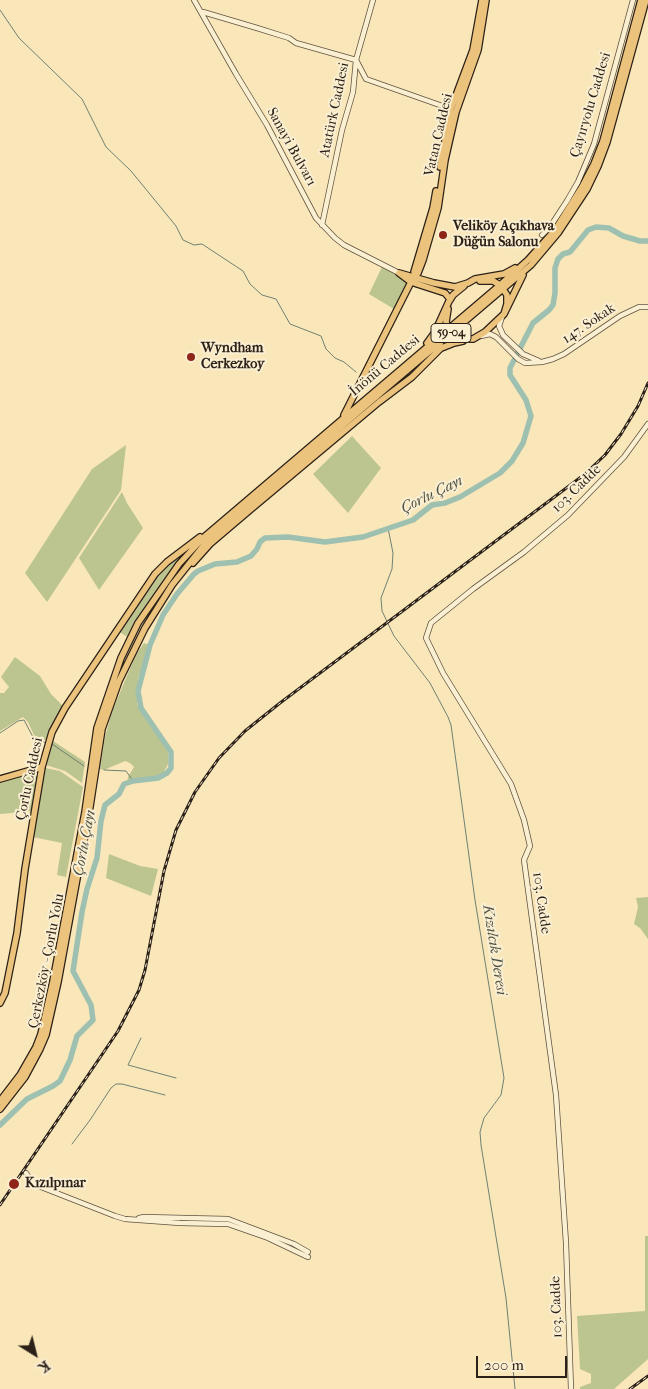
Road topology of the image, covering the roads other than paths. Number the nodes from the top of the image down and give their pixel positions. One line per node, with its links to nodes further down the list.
1 (194, 0): 8 (street, Sanayi Bulvarı)
2 (373, 0): 9 (street, Atatürk Caddesi)
3 (482, 0): 10 (main road, Vatan Caddesi)
4 (486, 0): 10 (main road, Vatan Caddesi)
5 (633, 0): 12 (street, Çayıryolu Caddesi)
6 (641, 0): 13 (main road, İnönü Caddesi / 59-04)
7 (646, 0): 13 (main road, 59-04)
8 (202, 13): 9 (street); 11 (street, Sanayi Bulvarı)
9 (356, 60): 10 (street); 11 (street, Atatürk Caddesi)
10 (454, 107): 15 (main road, Vatan Caddesi)
11 (322, 225): 14 (street, Sanayi Bulvarı)
12 (542, 235)
13 (530, 263): 16 (main road); 17 (main road, İnönü Caddesi / 59-04); 20 (main road)
14 (399, 273): 15 (main road)
15 (413, 278): 16 (main road); 18 (main road); 26 (main road, Vatan Caddesi)
16 (468, 283): 17 (main road); 18 (main road)
17 (502, 287): 20 (main road); 21 (main road, İnönü Caddesi / 59-04)
18 (450, 299): 21 (main road); 25 (main road)
19 (648, 307): 24 (street, 147. Sokak)
20 (504, 314): 22 (main road); 24 (street)
21 (449, 331): 22 (main road); 25 (main road, İnönü Caddesi / 59-04)
22 (473, 339): 23 (main road); 24 (street)
23 (442, 347): 25 (main road); 29 (main road)
24 (542, 362)
25 (404, 369): 26 (main road, İnönü Caddesi / 59-04); 29 (main road, 59-04)
26 (339, 422): 28 (main road, İnönü Caddesi / 59-04)
27 (648, 424): 39 (street, 103. Cadde)
28 (222, 521): 30 (main road, Çorlu Caddesi); 33 (main road, 59-04)
29 (160, 603): 33 (main road, Çerkezköy - Çorlu Yolu / 59-04)
30 (42, 767): 31 (main road); 32 (main road, Çorlu Caddesi)
31 (0, 779)
32 (0, 1003)
33 (12, 1090): 34 (main road); 35 (main road, 59-04); 36 (main road, 59-04)
34 (0, 1097)
35 (0, 1101)
36 (0, 1109)
37 (26, 1173): 38 (street)
38 (308, 1255)
39 (571, 1389)

